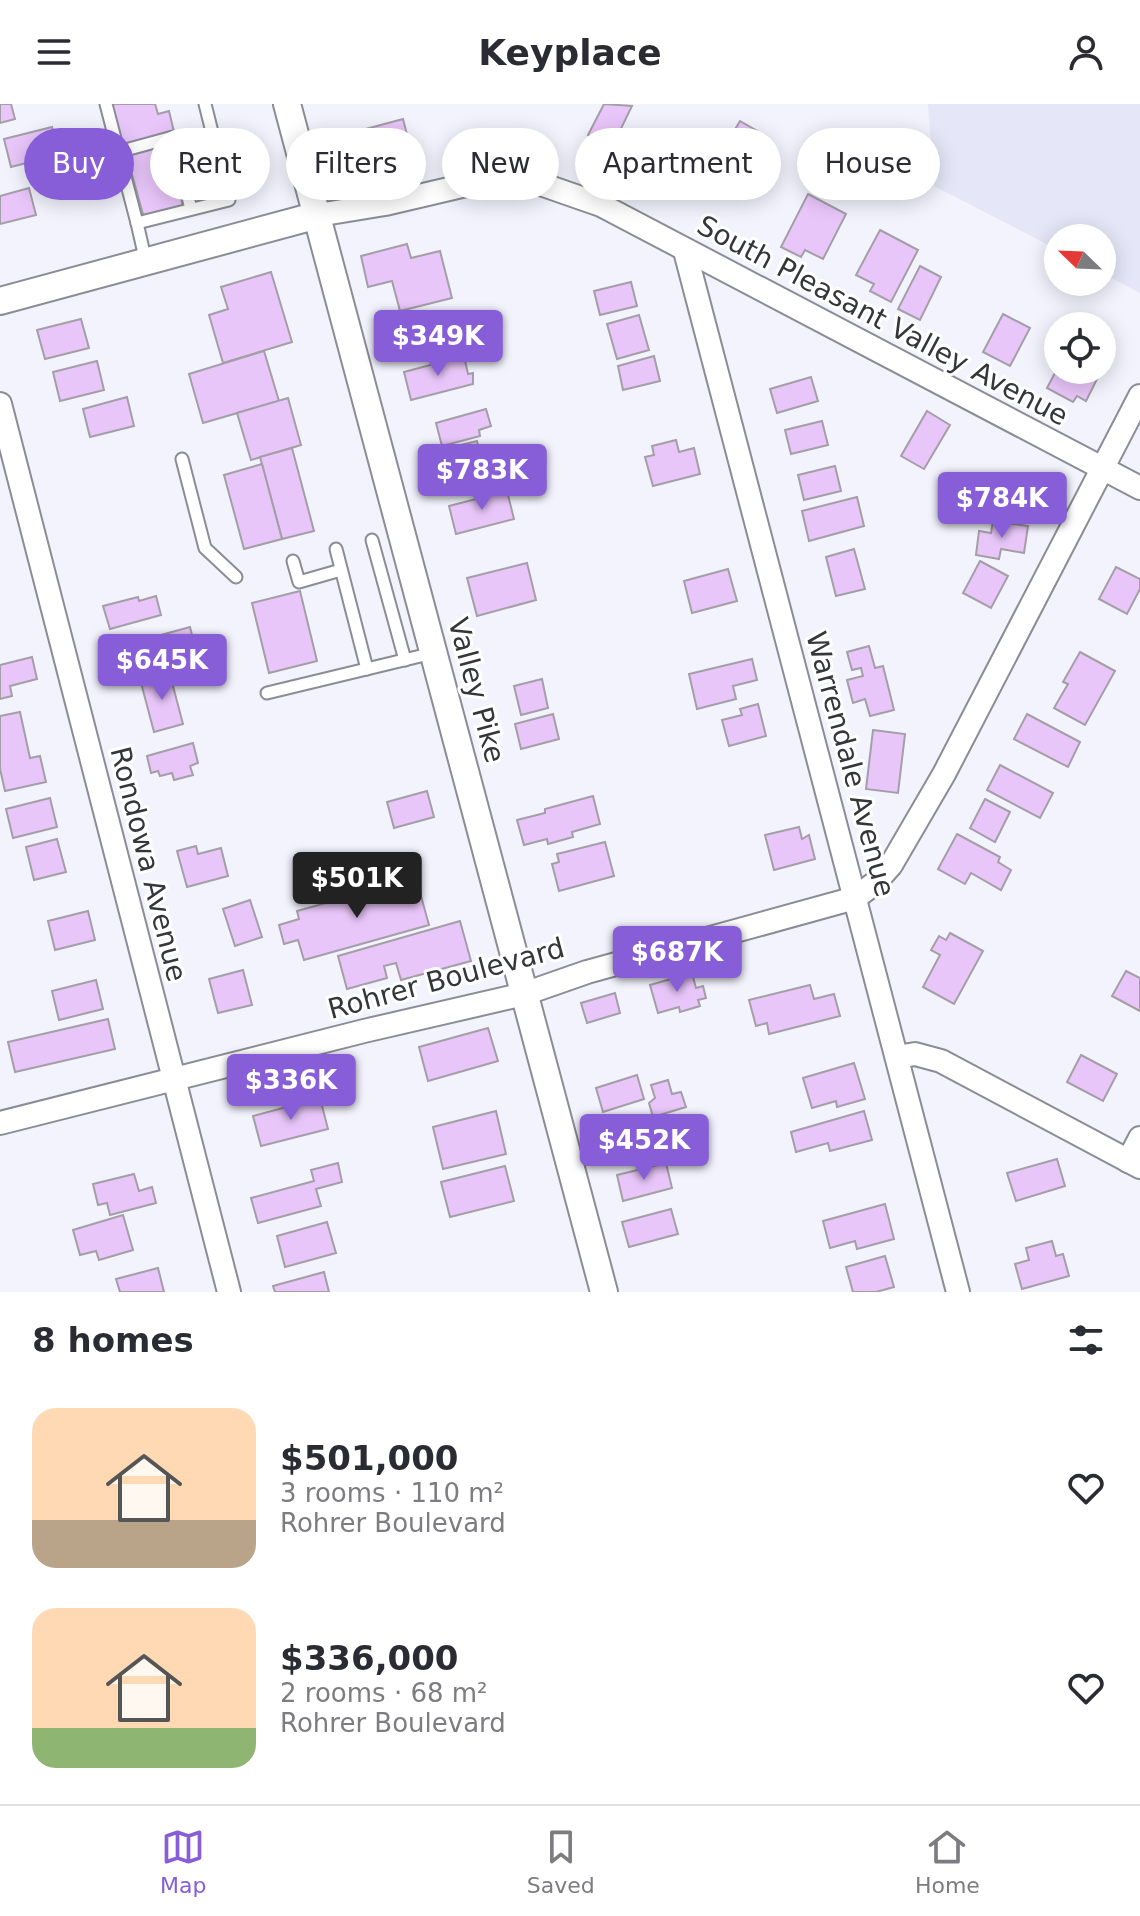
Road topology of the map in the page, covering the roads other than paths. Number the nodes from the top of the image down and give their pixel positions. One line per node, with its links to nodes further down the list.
1 (106, 104): 4 (lane)
2 (205, 104): 7 (lane)
3 (287, 104): 8 (street, Valley Pike)
4 (112, 128)
5 (134, 148): 7 (lane)
6 (131, 200): 9 (lane)
7 (191, 209): 9 (lane)
8 (318, 215): 10 (street, South Pleasant Valley Avenue); 11 (street); 23 (street, Valley Pike)
9 (137, 223): 11 (lane)
10 (685, 251): 16 (street, South Pleasant Valley Avenue); 27 (street, Warrendale Avenue)
11 (146, 262): 12 (street)
12 (0, 301)
13 (1140, 396): 16 (street, Rohrer Boulevard)
14 (0, 404): 30 (street, Rondowa Avenue)
15 (182, 459): 22 (lane)
16 (1102, 469): 17 (street, South Pleasant Valley Avenue); 27 (street, Rohrer Boulevard)
17 (1140, 488)
18 (372, 540): 24 (lane)
19 (336, 549): 21 (lane)
20 (293, 561): 21 (lane)
21 (341, 570): 25 (lane)
22 (236, 577)
23 (435, 653): 24 (lane); 28 (street, Valley Pike)
24 (405, 660): 25 (lane)
25 (367, 669): 26 (lane)
26 (267, 693)
27 (855, 898): 28 (street, Rohrer Boulevard); 29 (street, Warrendale Avenue)
28 (524, 994): 30 (street, Rohrer Boulevard); 35 (street, Valley Pike)
29 (897, 1057): 33 (street); 36 (street, Warrendale Avenue)
30 (174, 1079): 31 (street, Rohrer Boulevard); 34 (street, Rondowa Avenue)
31 (0, 1123)
32 (1140, 1138): 33 (street)
33 (1134, 1164)
34 (229, 1292)
35 (604, 1292)
36 (958, 1292)

